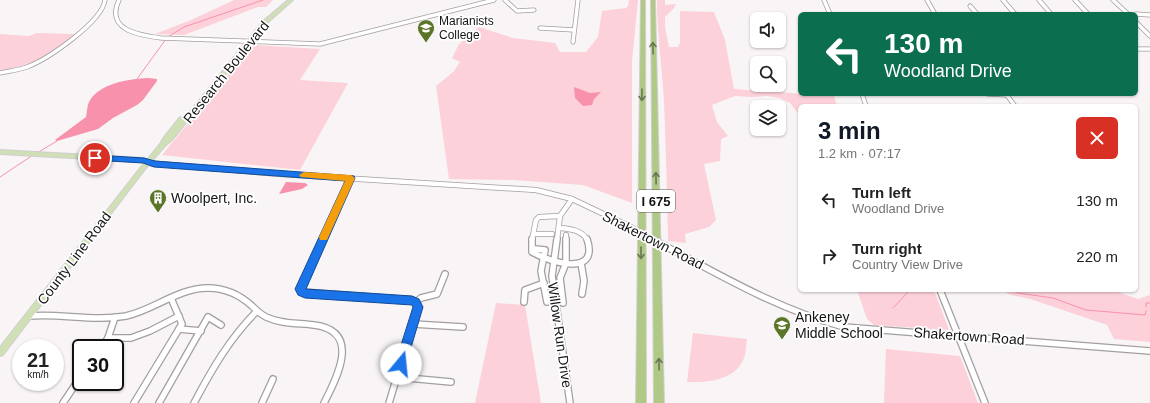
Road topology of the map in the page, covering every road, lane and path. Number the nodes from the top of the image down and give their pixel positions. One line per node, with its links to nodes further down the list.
1 (105, 0): 35 (street)
2 (119, 0): 31 (street)
3 (286, 0): 31 (main road, Research Boulevard)
4 (291, 0): 31 (main road, Research Boulevard)
5 (494, 0): 31 (street)
6 (505, 0): 17 (street)
7 (578, 0): 29 (street)
8 (643, 0): 85 (highway, I 675, one-way to 85)
9 (652, 0): 86 (highway, I 675, one-way to 9)
10 (824, 0): 18 (street)
11 (926, 0): 19 (street)
12 (1004, 0): 21 (street)
13 (1039, 0): 22 (street)
14 (1075, 0): 23 (street)
15 (1113, 0): 24 (street)
16 (970, 6): 20 (street)
17 (534, 10)
18 (829, 12)
19 (934, 12)
20 (975, 12)
21 (1013, 12)
22 (1049, 12)
23 (1086, 12)
24 (1126, 12)
25 (1138, 14): 26 (street)
26 (1150, 15)
27 (1138, 24): 30 (street)
28 (540, 28): 29 (street)
29 (574, 30): 32 (street)
30 (1150, 36)
31 (246, 42): 38 (main road, Research Boulevard)
32 (573, 42)
33 (1138, 49): 34 (street)
34 (1150, 49)
35 (0, 73)
36 (0, 152): 38 (main road)
37 (0, 156): 38 (main road)
38 (148, 163): 39 (street, Shakertown Road); 61 (main road, County Line Road)
39 (351, 178): 40 (street, Shakertown Road); 56 (street)
40 (572, 199): 41 (street); 69 (street, Shakertown Road, bridge)
41 (560, 216): 42 (street, Willow Run Drive); 43 (street)
42 (560, 228): 48 (street, Willow Run Drive); 50 (street)
43 (534, 234): 44 (street); 47 (street)
44 (552, 234)
45 (566, 235): 49 (street)
46 (535, 249): 47 (street)
47 (543, 260): 48 (street); 52 (street)
48 (553, 262): 49 (street); 84 (street, Willow Run Drive)
49 (566, 263): 50 (street); 59 (street)
50 (581, 263): 54 (street)
51 (445, 274): 56 (street)
52 (544, 283): 57 (street); 58 (street)
53 (941, 292): 69 (street)
54 (582, 294)
55 (171, 298): 60 (street); 62 (street); 63 (street)
56 (416, 302): 65 (street)
57 (524, 302)
58 (547, 302)
59 (564, 303)
60 (257, 311): 80 (street); 82 (street)
61 (29, 316): 63 (street); 72 (main road, County Line Road)
62 (179, 316): 67 (street); 70 (street)
63 (115, 317): 70 (street)
64 (221, 324): 68 (street)
65 (413, 324): 66 (street); 73 (street)
66 (463, 327)
67 (179, 329): 68 (street); 78 (street)
68 (201, 331): 79 (street)
69 (958, 336): 71 (street, Shakertown Road); 87 (street)
70 (108, 338)
71 (1150, 350)
72 (0, 353)
73 (397, 377): 75 (street); 83 (street)
74 (273, 379): 81 (street)
75 (451, 382)
76 (72, 389): 77 (street)
77 (62, 403)
78 (134, 403)
79 (159, 403)
80 (194, 403)
81 (262, 403)
82 (324, 403)
83 (389, 403)
84 (570, 403)
85 (640, 403)
86 (659, 403)
87 (984, 403)

